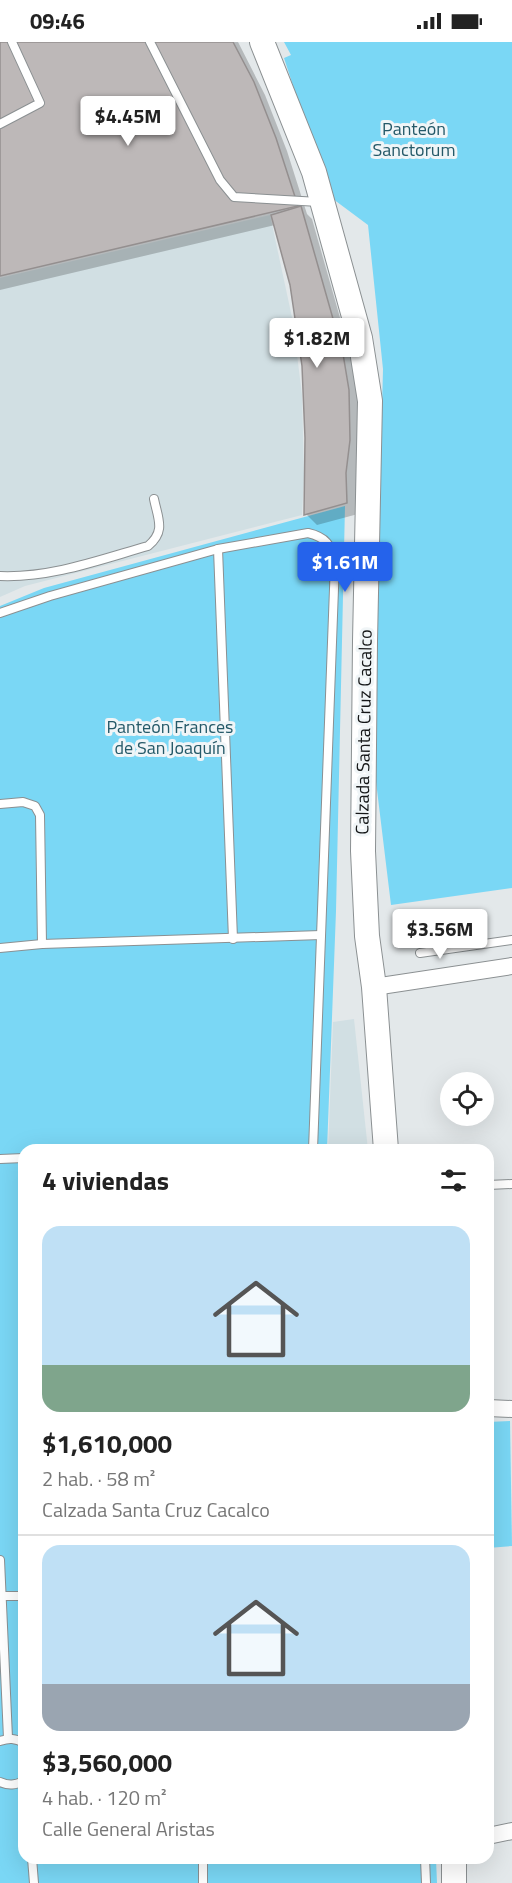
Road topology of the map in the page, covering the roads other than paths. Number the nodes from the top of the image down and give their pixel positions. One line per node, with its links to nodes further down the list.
1 (12, 42): 4 (lane)
2 (150, 42): 5 (lane)
3 (262, 42): 5 (street, Calzada Santa Cruz Cacalco)
4 (0, 124)
5 (322, 202): 18 (street, Calzada Santa Cruz Cacalco)
6 (154, 499): 8 (lane)
7 (218, 549): 9 (lane); 11 (lane); 12 (lane)
8 (0, 576)
9 (0, 613)
10 (0, 804): 14 (lane)
11 (321, 935): 12 (lane); 19 (lane)
12 (233, 939): 14 (lane)
13 (512, 940): 16 (lane)
14 (42, 944): 15 (lane)
15 (0, 948)
16 (420, 953)
17 (512, 966): 18 (street)
18 (374, 987): 20 (street, Calzada Santa Cruz Cacalco)
19 (313, 1144)
20 (386, 1144)
21 (18, 1158): 22 (lane)
22 (0, 1159)
23 (512, 1184): 24 (lane)
24 (494, 1185)
25 (494, 1408): 26 (street)
26 (512, 1409)
27 (0, 1560): 28 (lane)
28 (1, 1596): 29 (lane); 30 (lane)
29 (18, 1596)
30 (4, 1739)
31 (0, 1782): 32 (lane)
32 (18, 1784)
33 (512, 1831): 34 (street)
34 (494, 1835)
35 (32, 1864): 39 (lane)
36 (203, 1864): 40 (lane)
37 (425, 1864): 41 (lane)
38 (454, 1864): 42 (street)
39 (34, 1883)
40 (203, 1883)
41 (426, 1883)
42 (454, 1883)

